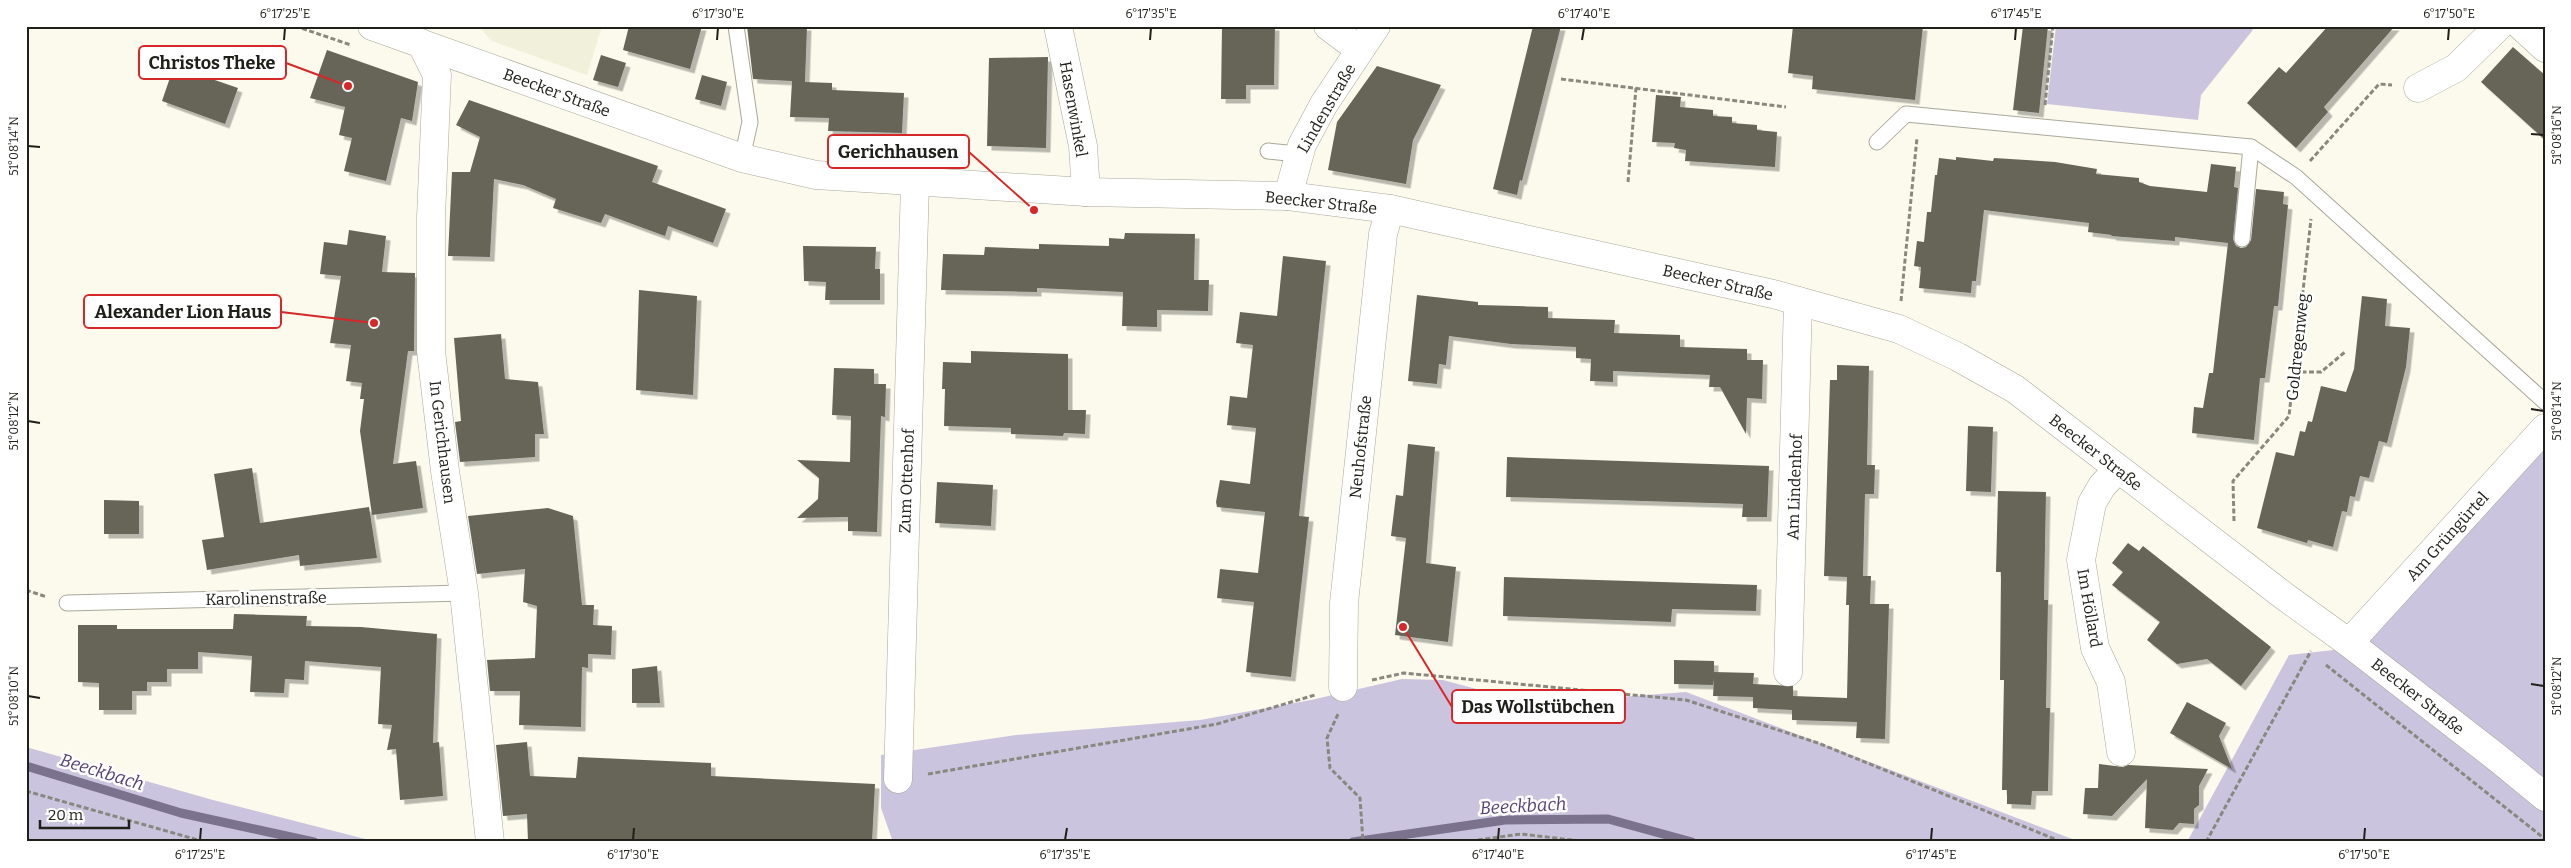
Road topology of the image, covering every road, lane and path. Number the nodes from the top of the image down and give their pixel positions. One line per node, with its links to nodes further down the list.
1 (295, 26): 10 (path)
2 (736, 26): 23 (lane)
3 (1058, 26): 27 (street, Hasenwinkel)
4 (1328, 26): 12 (street, Lindenstraße)
5 (1376, 26): 12 (street, Lindenstraße)
6 (2053, 26): 18 (path)
7 (2499, 26): 15 (street)
8 (2521, 26): 11 (street)
9 (418, 35): 10 (street, Beecker Straße); 23 (street, Beecker Straße); 40 (street, In Gerichhausen)
10 (365, 37)
11 (2545, 48)
12 (1359, 50): 22 (street, Lindenstraße)
13 (1561, 78): 14 (path)
14 (1636, 88): 16 (path); 26 (path)
15 (2418, 88): 24 (path)
16 (1786, 107)
17 (1919, 115): 18 (lane); 19 (lane); 33 (path)
18 (2042, 127): 20 (lane)
19 (1877, 142)
20 (2251, 147): 24 (lane); 31 (lane)
21 (1268, 151): 22 (lane)
22 (1298, 154): 28 (street, Lindenstraße)
23 (742, 158): 25 (street, Beecker Straße)
24 (2296, 177): 29 (lane)
25 (915, 182): 27 (street, Beecker Straße); 48 (street, Zum Ottenhof)
26 (1628, 182)
27 (1086, 192): 28 (street, Beecker Straße)
28 (1288, 196): 30 (street, Beecker Straße)
29 (2322, 200): 35 (path, Goldregenweg); 36 (lane)
30 (1390, 209): 32 (street, Beecker Straße); 46 (street, Neuhofstraße)
31 (2242, 239)
32 (1798, 301): 33 (street, Beecker Straße); 45 (street, Am Lindenhof)
33 (1898, 328): 38 (street, Beecker Straße)
34 (2345, 352): 35 (path)
35 (2294, 372): 39 (path, Goldregenweg)
36 (2545, 402)
37 (2545, 428): 42 (street, Am Grüngürtel)
38 (2118, 469): 42 (street, Beecker Straße); 47 (street, Im Höllard)
39 (2234, 526)
40 (464, 593): 41 (lane, Karolinenstraße); 53 (street, In Gerichhausen)
41 (67, 603)
42 (2339, 636): 44 (path); 50 (street, Beecker Straße)
43 (2303, 647): 44 (path)
44 (2310, 653): 51 (path); 58 (path)
45 (1788, 672)
46 (1343, 687): 48 (path); 54 (path); 57 (path)
47 (2121, 752)
48 (898, 779)
49 (26, 791): 52 (path)
50 (2545, 797)
51 (2545, 839)
52 (205, 842)
53 (490, 842)
54 (1363, 842)
55 (1463, 842): 56 (path)
56 (1589, 842)
57 (2062, 842)
58 (2206, 842)

